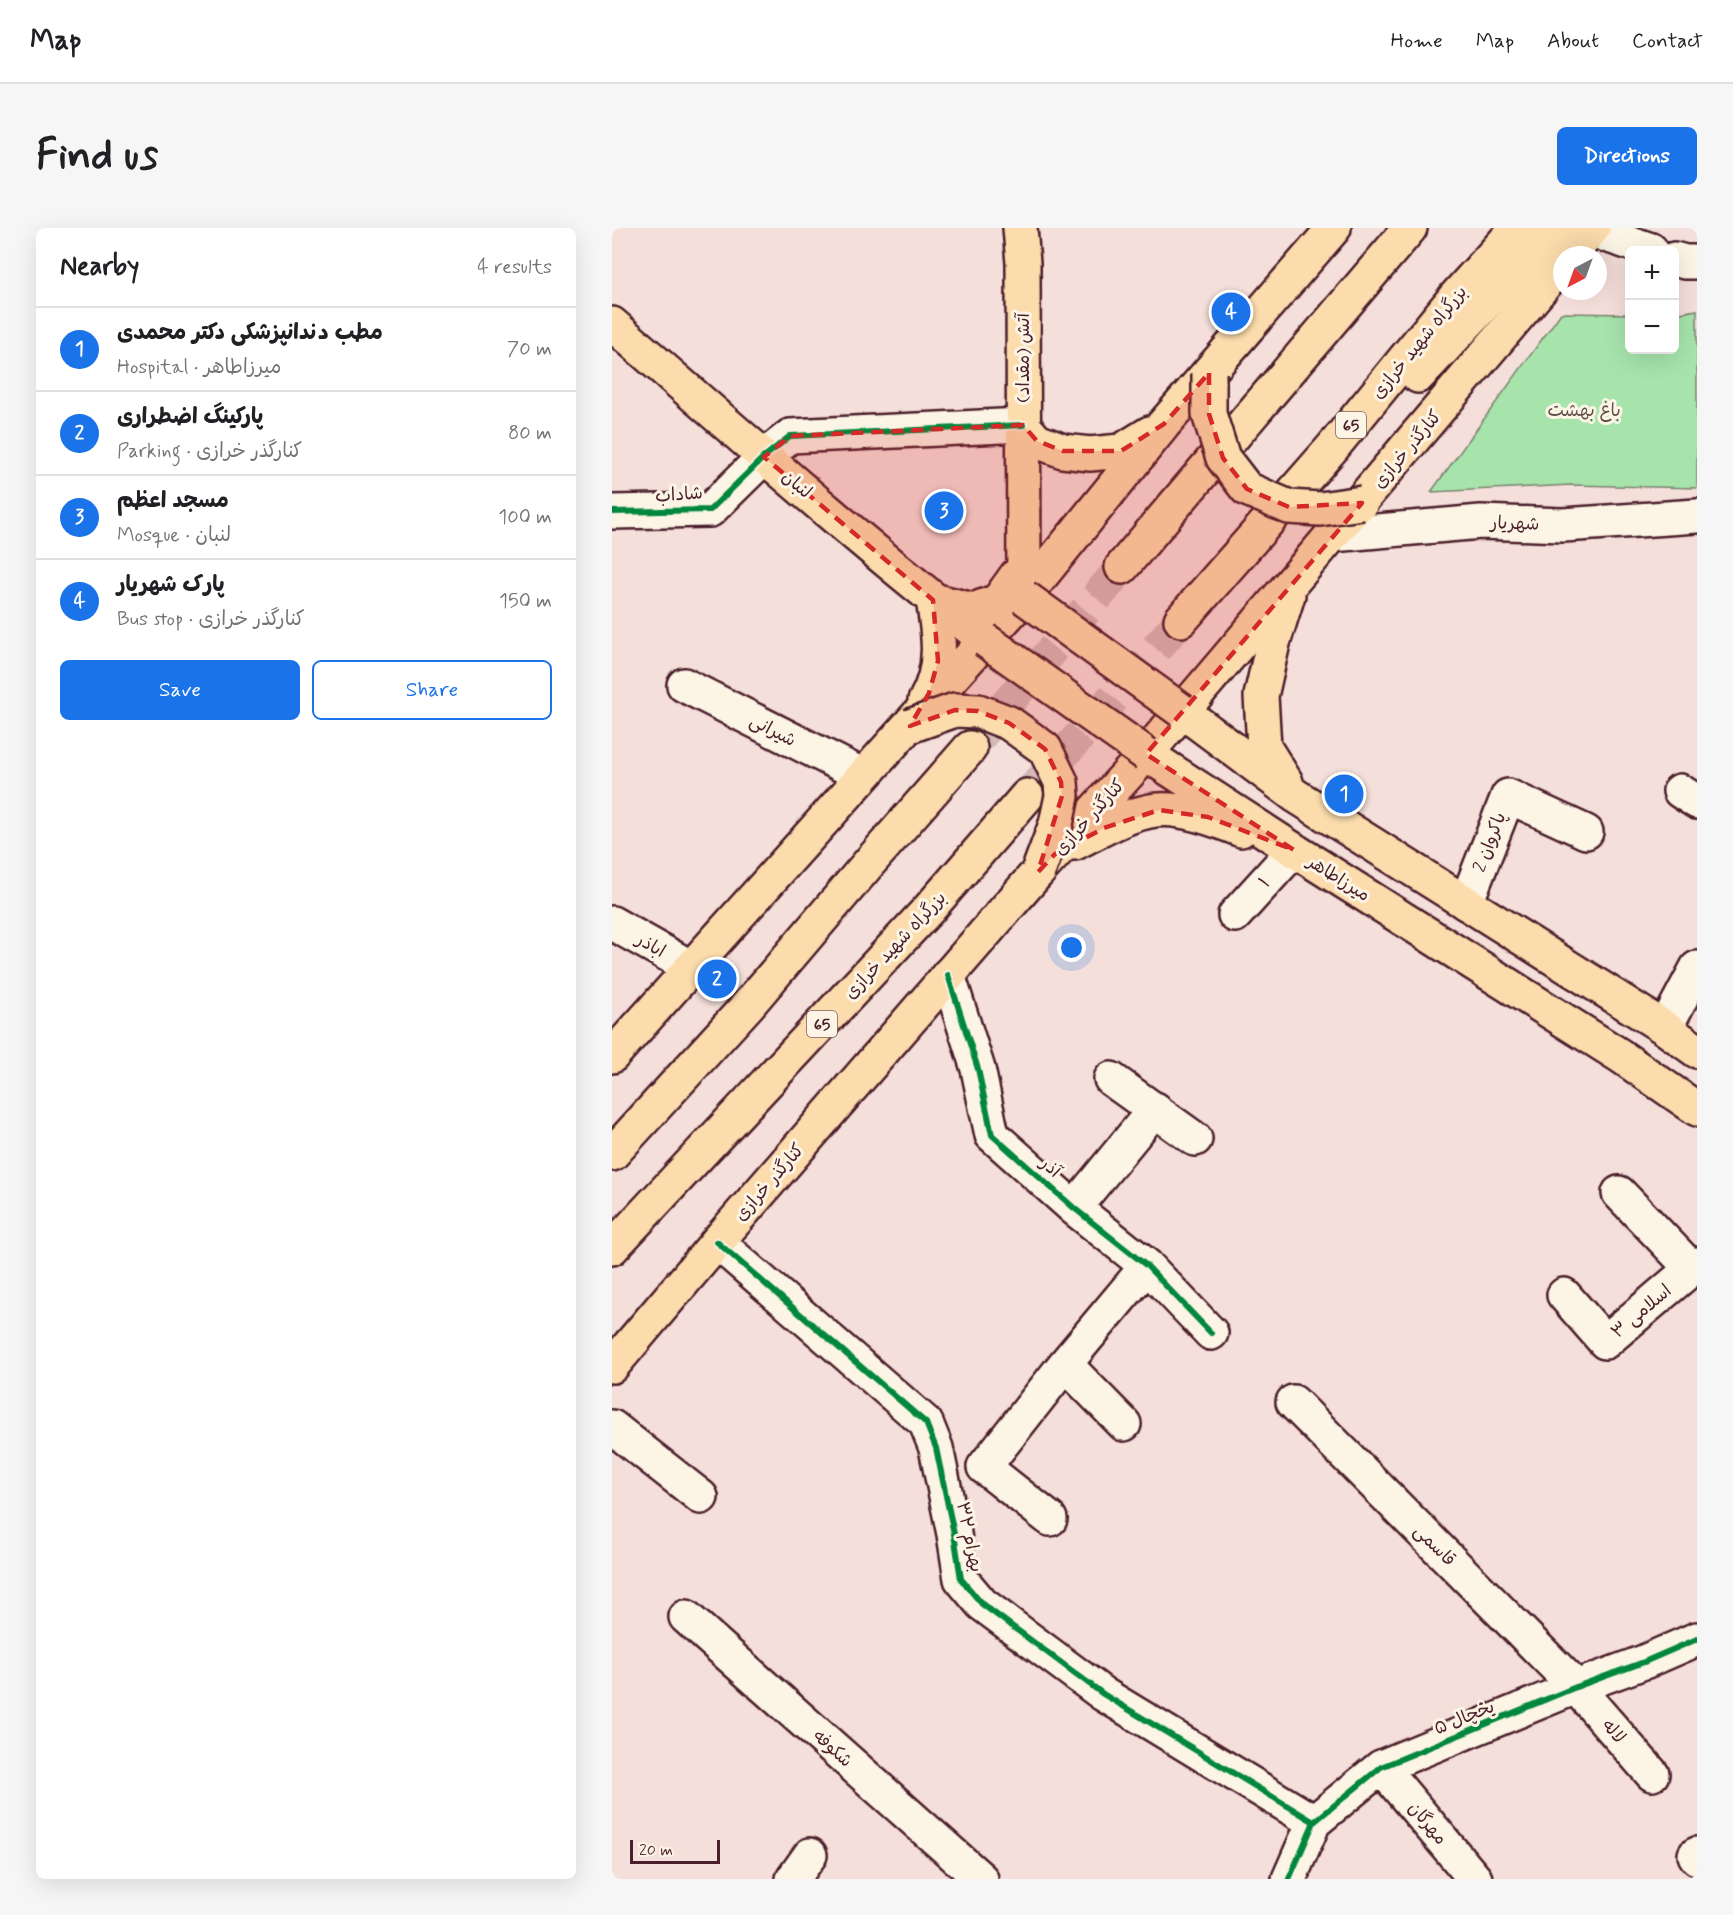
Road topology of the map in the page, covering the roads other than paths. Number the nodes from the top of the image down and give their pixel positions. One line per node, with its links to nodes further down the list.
1 (1020, 228): 15 (main road, آتش (مقداد))
2 (1334, 228): 13 (main road)
3 (1410, 228): 22 (main road)
4 (1516, 228): 17 (main road, بزرگراه شهید خرازی / 65)
5 (1556, 228): 17 (main road)
6 (1592, 229): 7 (main road); 8 (street)
7 (1578, 246)
8 (1640, 246)
9 (1679, 260): 10 (street)
10 (1697, 262)
11 (1553, 275): 18 (main road, کنارگذر خرازی)
12 (612, 324): 16 (main road, لنبان)
13 (1209, 374): 14 (main road); 18 (main road, bridge)
14 (1164, 424): 15 (main road); 23 (main road)
15 (1023, 425): 16 (street, شاداب); 23 (main road, آتش (مقداد))
16 (764, 457): 19 (street, شاداب); 25 (main road, لنبان)
17 (1308, 475): 26 (main road, بزرگراه شهید خرازی / 65)
18 (1362, 502): 21 (main road, کنارگذر خرازی)
19 (612, 512)
20 (1697, 516): 21 (street, شهریار)
21 (1332, 535): 24 (main road, کنارگذر خرازی)
22 (1122, 567)
23 (1024, 581): 25 (main road); 27 (main road); 29 (main road, bridge)
24 (1293, 582): 29 (main road, کنارگذر خرازی); 35 (main road)
25 (933, 600): 27 (main road, لنبان); 30 (main road)
26 (1181, 620)
27 (986, 640): 30 (main road); 32 (main road, میرزاطاهر, bridge)
28 (684, 685): 33 (street, شیرانی)
29 (1182, 711): 32 (main road, کنارگذر خرازی); 35 (main road)
30 (910, 726): 33 (main road); 38 (main road, bridge)
31 (970, 748): 52 (main road)
32 (1146, 754): 37 (main road, میرزاطاهر); 38 (main road, کنارگذر خرازی)
33 (862, 775): 42 (main road)
34 (1027, 796): 56 (main road, بزرگراه شهید خرازی / 65)
35 (1296, 796): 39 (main road)
36 (1586, 832): 39 (street, پاکروان 2)
37 (1294, 850): 38 (main road); 40 (street, ۱); 50 (main road, میرزاطاهر)
38 (1046, 863): 44 (main road, کنارگذر خرازی)
39 (1466, 903): 45 (main road)
40 (1235, 915)
41 (612, 923): 42 (street, اباذر)
42 (690, 967): 47 (main road)
43 (1697, 968): 45 (street)
44 (948, 975): 54 (street, آذر); 55 (main road, کنارگذر خرازی)
45 (1665, 1028): 46 (main road)
46 (1697, 1051)
47 (612, 1056)
48 (1111, 1079): 49 (street)
49 (1155, 1109): 51 (street); 54 (street)
50 (1697, 1109)
51 (1195, 1139)
52 (612, 1154)
53 (1619, 1193): 58 (street)
54 (1074, 1208): 57 (street, آذر)
55 (717, 1242): 62 (main road, کنارگذر خرازی); 73 (street, بهرام ۳۲)
56 (612, 1248)
57 (1147, 1266): 60 (street, آذر); 61 (street)
58 (1694, 1267): 59 (street, اسلامی ۳)
59 (1564, 1294)
60 (1211, 1333)
61 (1065, 1364): 64 (street); 67 (street)
62 (612, 1366)
63 (1293, 1402): 70 (street, قاسمی)
64 (1124, 1424)
65 (612, 1427): 66 (street)
66 (701, 1497)
67 (1050, 1519)
68 (686, 1617): 74 (street, شکوفه)
69 (1697, 1639): 70 (street, یخچال ۵)
70 (1576, 1687): 71 (street, یخچال ۵); 72 (street, لاله)
71 (1381, 1767): 73 (street, یخچال ۵); 76 (street, مهرگان)
72 (1652, 1774)
73 (1314, 1822): 75 (street, یخچال ۵)
74 (981, 1879)
75 (1289, 1879)
76 (1475, 1879)

